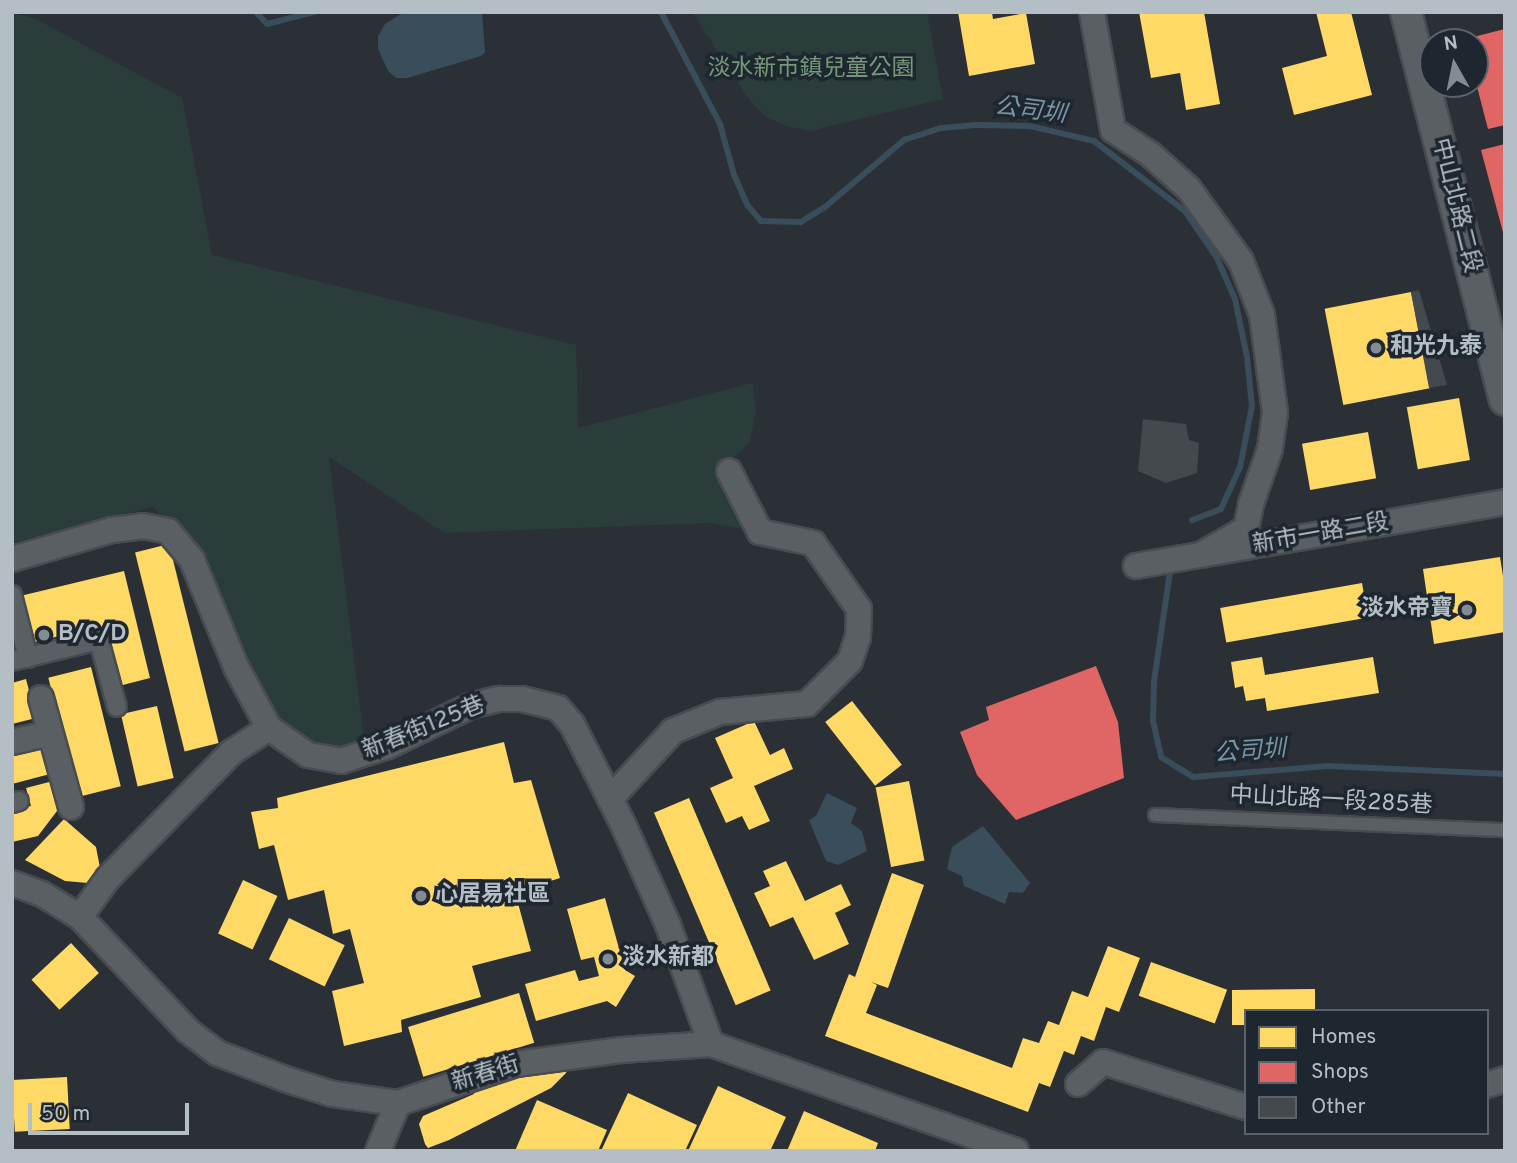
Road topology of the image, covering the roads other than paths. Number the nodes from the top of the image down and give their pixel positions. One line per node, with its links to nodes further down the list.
1 (1092, 12): 6 (street)
2 (1406, 12): 3 (street, 中山北路二段)
3 (1505, 400)
4 (729, 471): 16 (street)
5 (1505, 502): 6 (street, 新市一路二段)
6 (1201, 555): 8 (street, 新市一路二段)
7 (12, 559): 13 (street, 新春街125巷)
8 (1136, 566)
9 (12, 595): 10 (street)
10 (20, 660): 12 (street)
11 (41, 698): 14 (street)
12 (117, 707)
13 (268, 728): 16 (street, 新春街125巷); 21 (street)
14 (50, 733): 15 (street); 17 (street)
15 (12, 742)
16 (610, 799): 22 (street, 新春街125巷)
17 (71, 807)
18 (1155, 815): 19 (lane, 中山北路一段285巷)
19 (1505, 830)
20 (12, 883): 21 (street, 新春街)
21 (80, 917): 24 (street, 新春街)
22 (711, 1044): 24 (street, 新春街); 27 (street, 新春街)
23 (1078, 1084): 25 (street)
24 (398, 1103): 26 (street)
25 (1244, 1106)
26 (378, 1151)
27 (1016, 1151)

